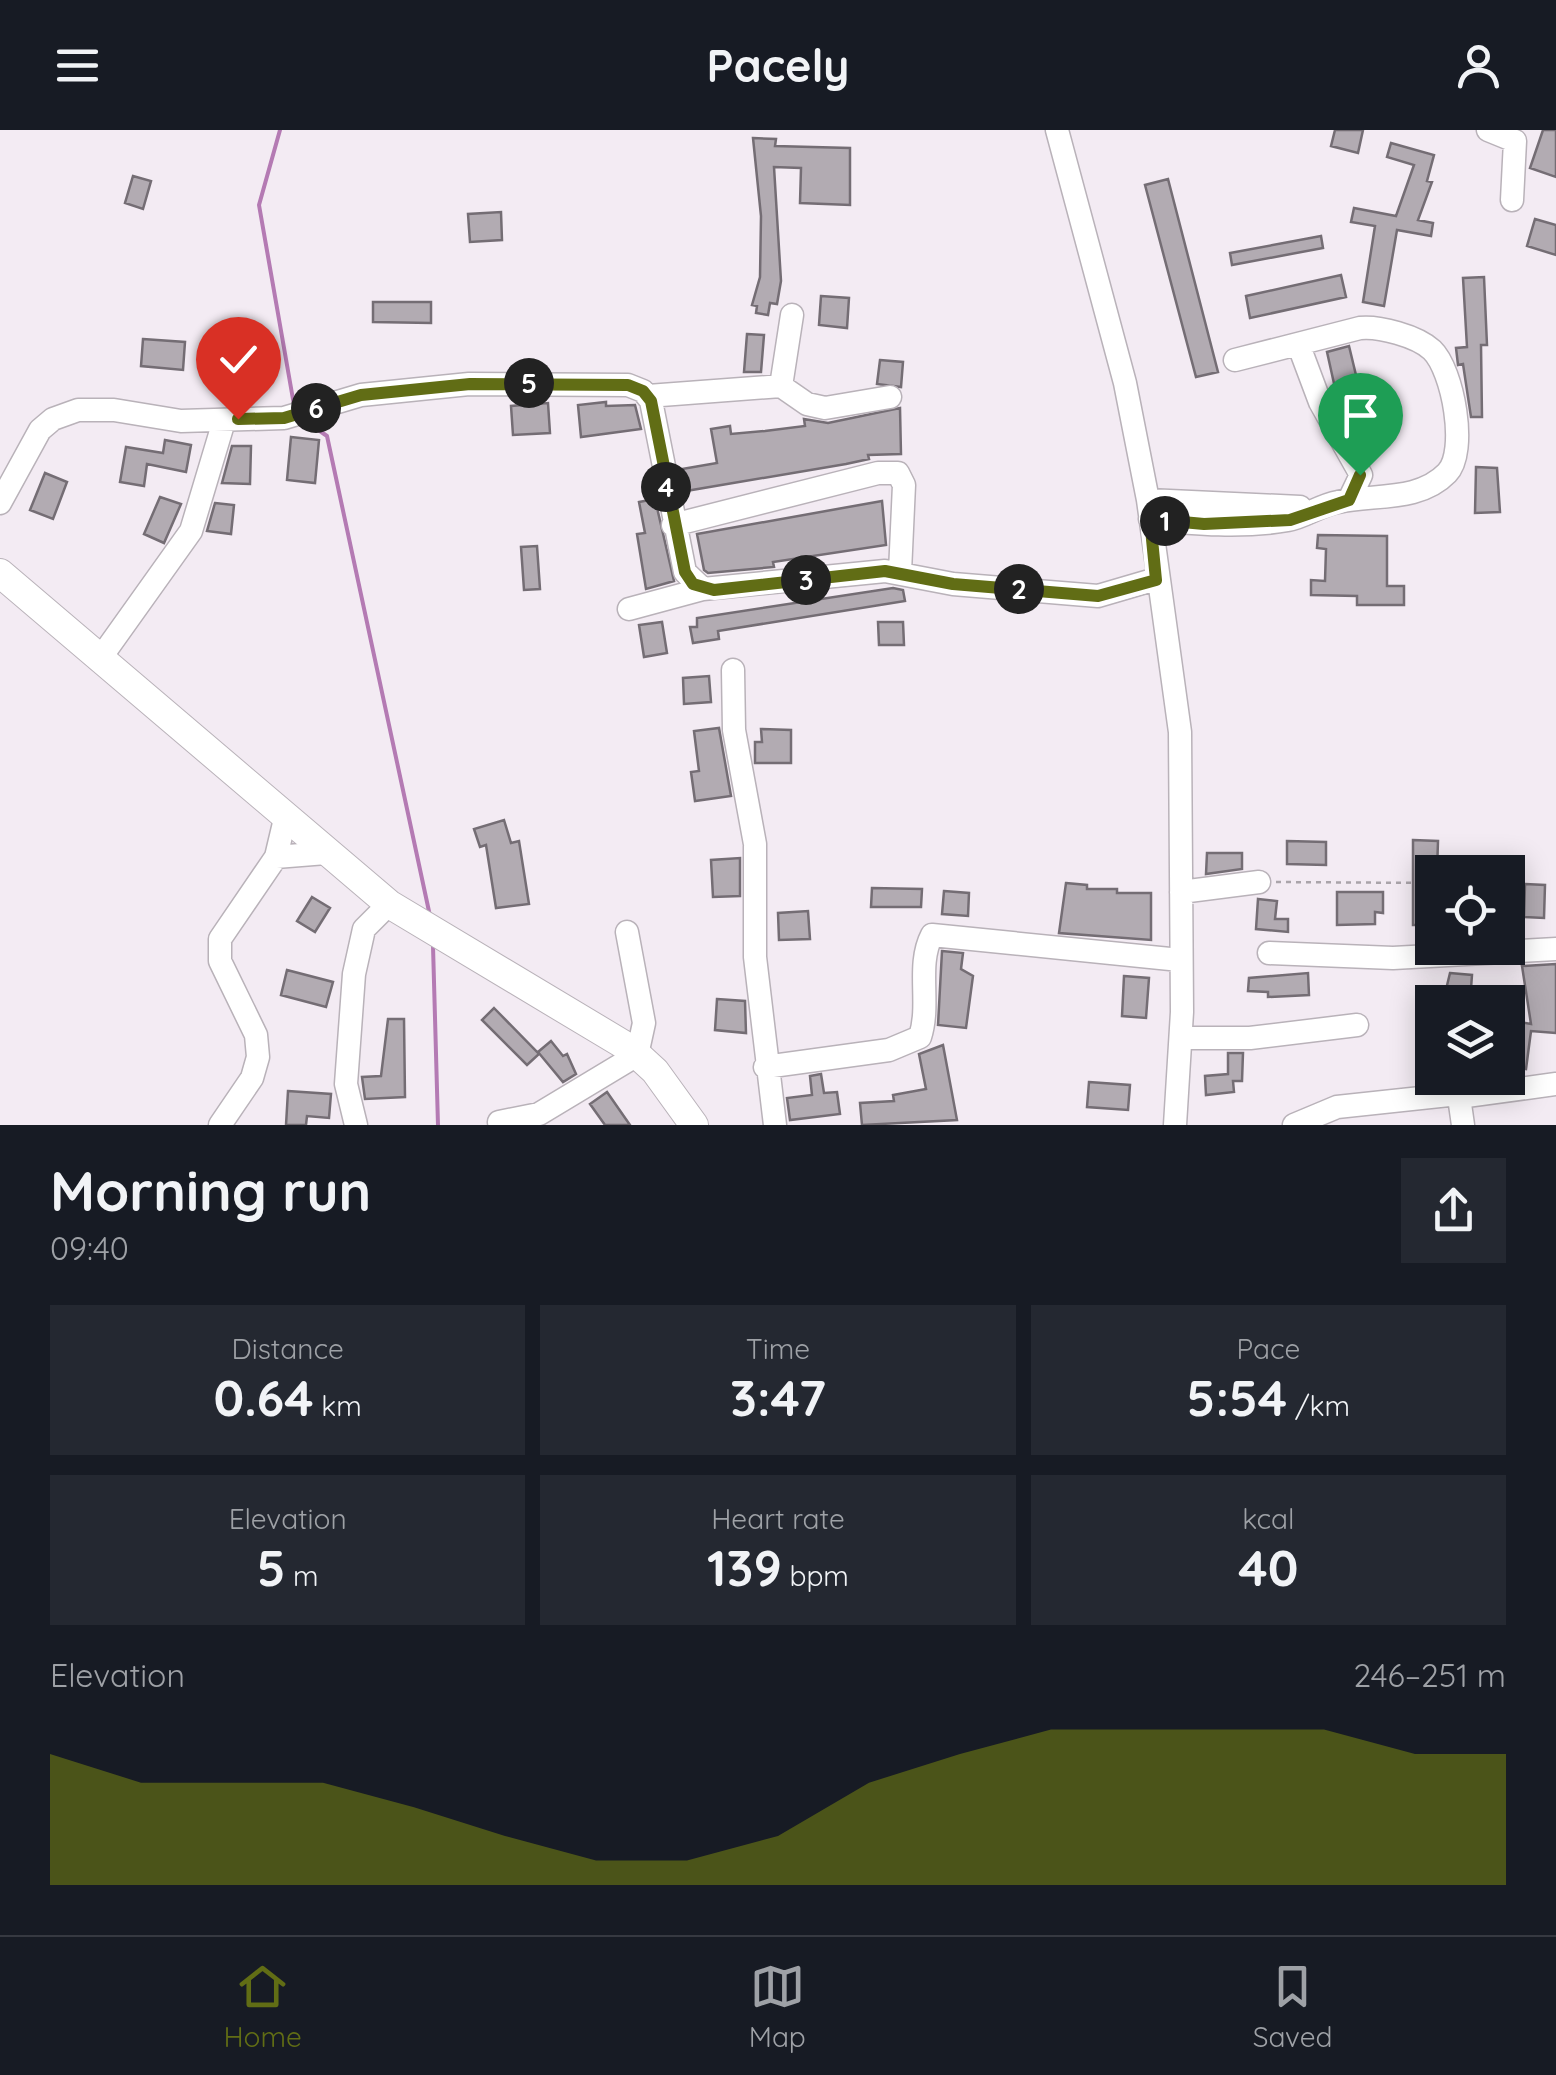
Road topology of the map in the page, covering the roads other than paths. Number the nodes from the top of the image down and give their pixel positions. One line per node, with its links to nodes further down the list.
1 (1057, 130): 13 (street)
2 (1488, 130): 3 (street)
3 (1512, 200)
4 (792, 315): 7 (street)
5 (1299, 346): 6 (street); 11 (street); 11 (street)
6 (1235, 360)
7 (781, 386): 8 (street); 9 (street)
8 (648, 396): 10 (street); 14 (street)
9 (890, 397)
10 (224, 421): 12 (street); 20 (street)
11 (1349, 500): 13 (street)
12 (0, 503)
13 (1149, 510): 17 (street)
14 (672, 525): 15 (street); 18 (street)
15 (900, 572): 17 (street); 18 (street)
16 (0, 573): 20 (main road)
17 (1156, 580): 26 (street)
18 (703, 589): 19 (street)
19 (630, 608)
20 (99, 660): 22 (main road)
21 (733, 670): 35 (street)
22 (285, 819): 23 (main road); 24 (street)
23 (326, 853): 24 (street); 27 (main road)
24 (276, 857): 39 (street)
25 (1259, 882): 26 (street)
26 (1182, 892): 31 (street)
27 (388, 904): 34 (main road); 40 (street)
28 (626, 932): 34 (street)
29 (1556, 948): 30 (street)
30 (1269, 953)
31 (1180, 960): 33 (street); 35 (street)
32 (1357, 1025): 33 (street)
33 (1181, 1038): 43 (street)
34 (637, 1055): 38 (street); 41 (main road)
35 (765, 1067): 42 (street)
36 (1556, 1084): 37 (street)
37 (1459, 1097): 44 (street); 45 (street)
38 (499, 1122)
39 (220, 1125)
40 (356, 1125)
41 (694, 1125)
42 (775, 1125)
43 (1175, 1125)
44 (1294, 1125)
45 (1463, 1125)

